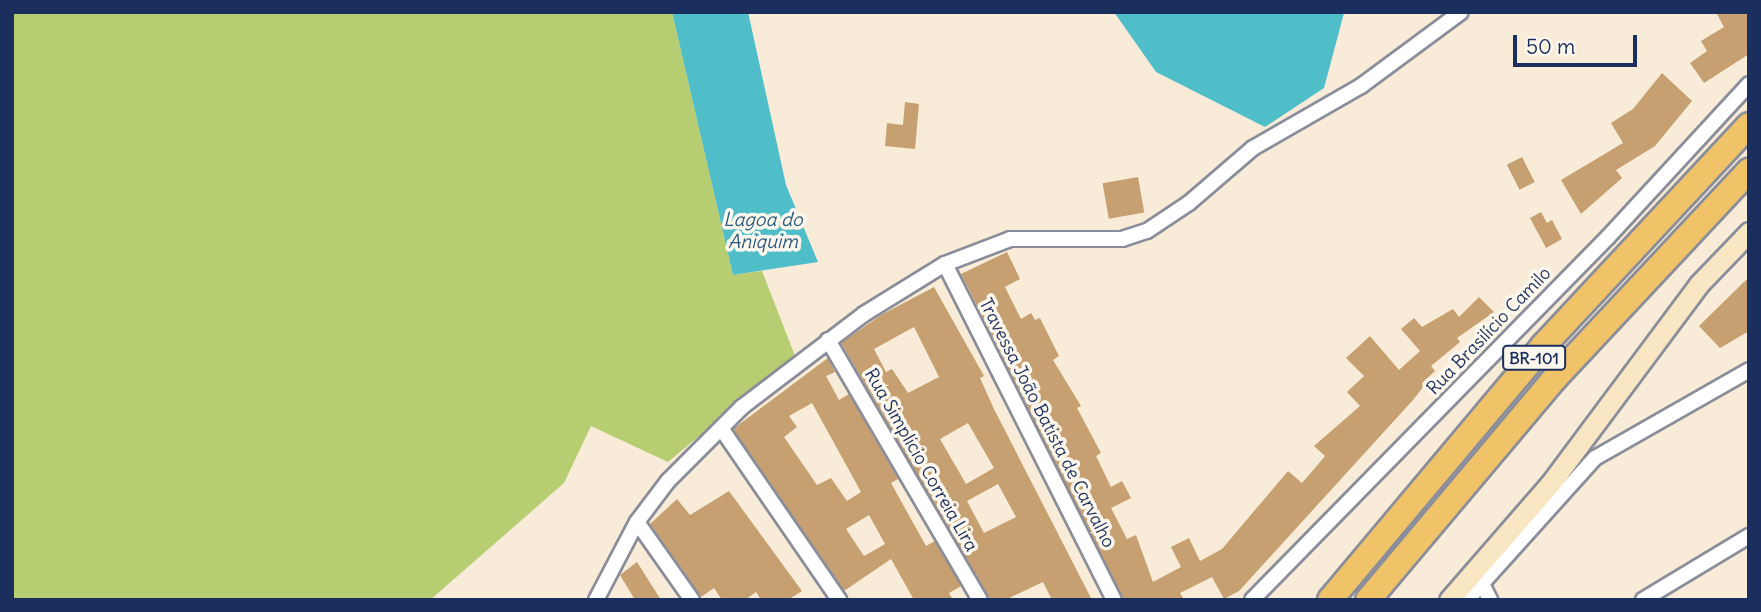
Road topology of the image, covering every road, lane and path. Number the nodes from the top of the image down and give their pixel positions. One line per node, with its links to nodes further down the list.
1 (1461, 12): 6 (street)
2 (1749, 84): 18 (street, Rua Brasilício Camilo)
3 (1749, 125): 19 (highway, BR-101)
4 (1749, 171): 20 (highway, BR-101)
5 (1749, 232): 21 (street)
6 (945, 264): 7 (street); 17 (street, Travessa João Batista de Carvalho)
7 (828, 340): 9 (street); 16 (street, Rua Simplicio Correia Lira)
8 (1749, 370): 12 (street)
9 (721, 428): 10 (street); 15 (street)
10 (637, 522): 13 (street); 14 (street)
11 (1749, 536): 24 (street)
12 (1482, 584): 22 (street); 23 (street)
13 (596, 600)
14 (692, 600)
15 (839, 600)
16 (981, 600)
17 (1114, 600)
18 (1252, 600)
19 (1329, 600)
20 (1368, 600)
21 (1449, 600)
22 (1467, 600)
23 (1490, 600)
24 (1643, 600)

